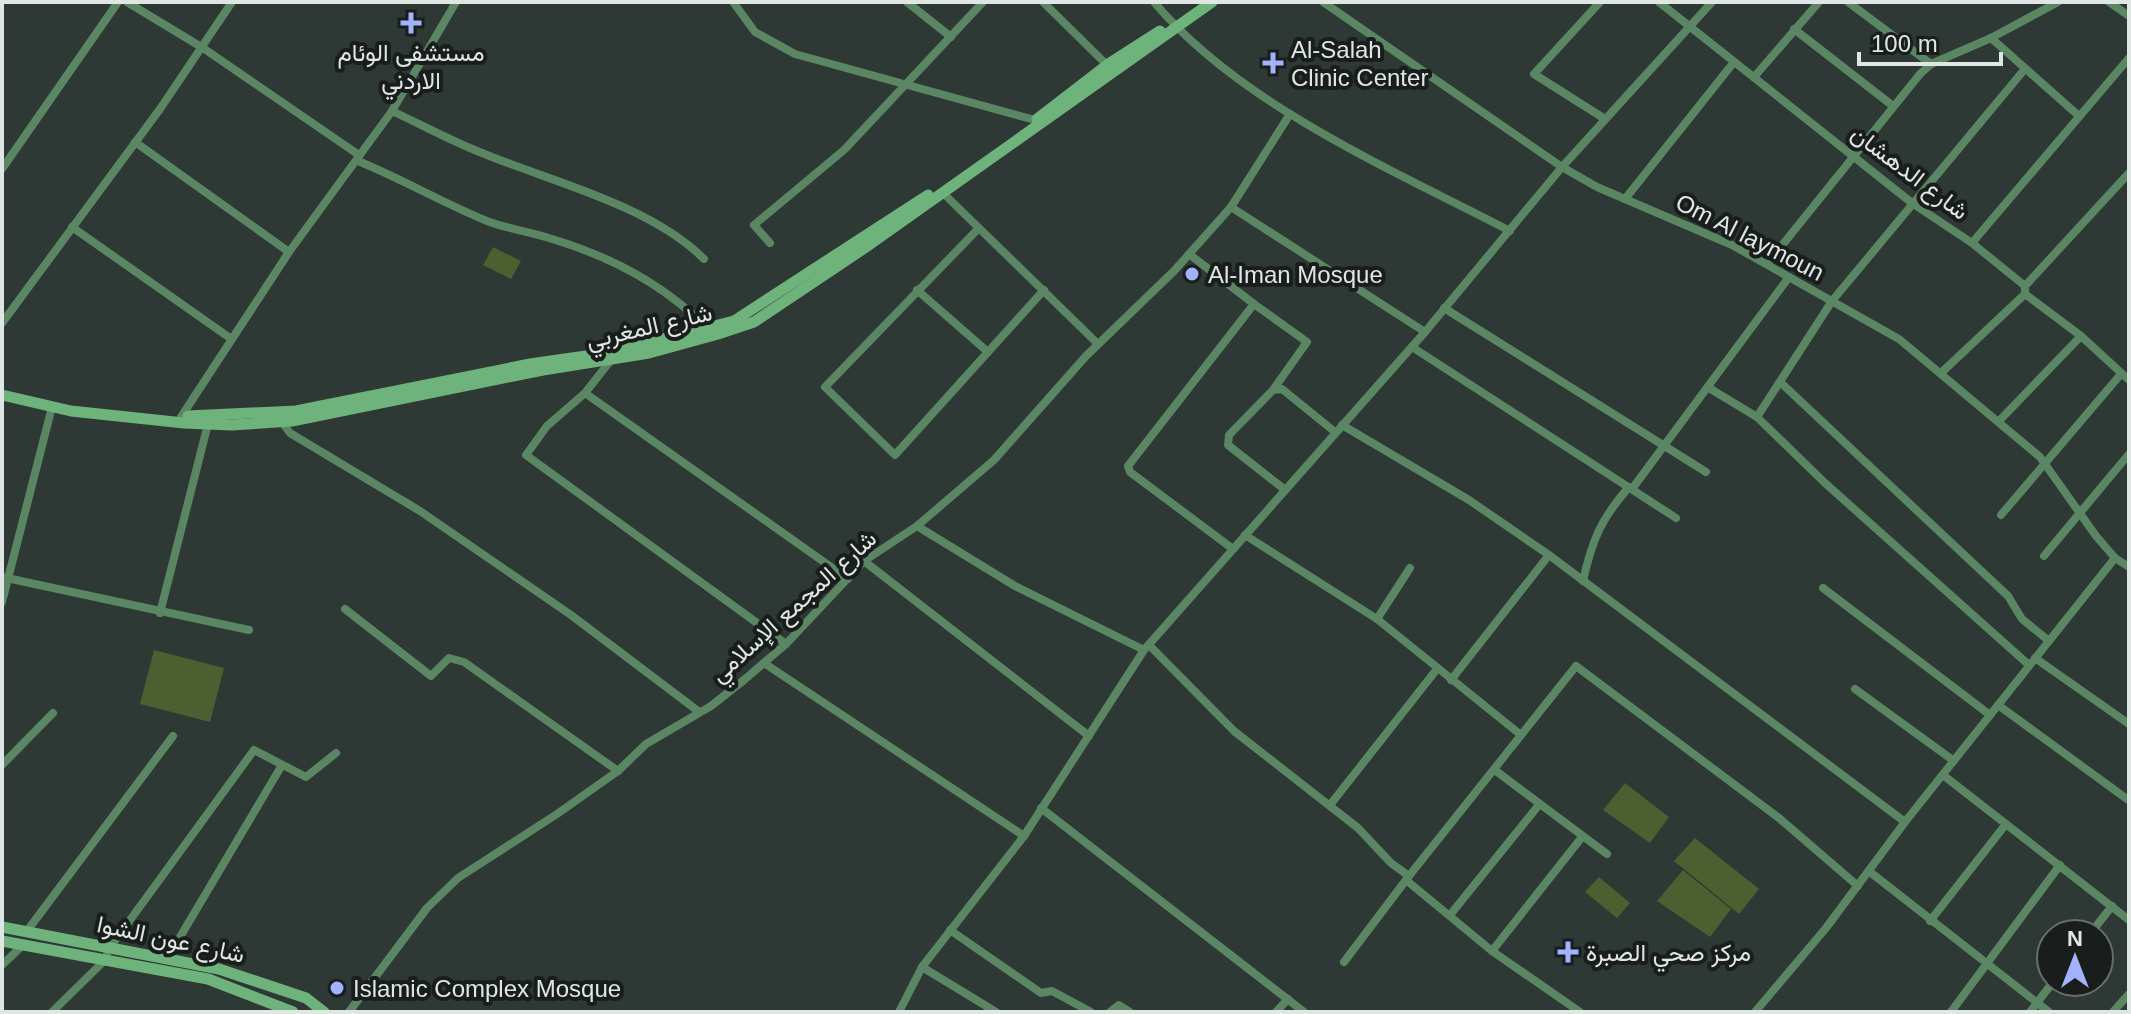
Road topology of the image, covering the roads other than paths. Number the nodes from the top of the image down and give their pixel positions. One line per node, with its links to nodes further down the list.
1 (118, 2): 45 (street)
2 (127, 2): 27 (street)
3 (232, 2): 27 (street)
4 (456, 2): 36 (street)
5 (733, 2): 34 (street)
6 (907, 2): 25 (street)
7 (983, 2): 25 (street)
8 (1043, 2): 31 (street)
9 (1154, 2): 22 (street)
10 (1199, 2): 22 (main road, شارع المغربي)
11 (1212, 2): 22 (main road, شارع المغربي)
12 (1323, 2): 44 (street, Om Al laymoun)
13 (1600, 2): 39 (street)
14 (1659, 2): 23 (street, شارع الدهشان)
15 (1712, 2): 23 (street)
16 (1819, 2): 24 (street)
17 (1848, 2): 20 (street)
18 (2058, 2): 26 (street)
19 (2109, 2): 21 (street)
20 (1862, 5): 30 (street)
21 (2129, 16)
22 (1174, 26): 31 (main road, شارع المغربي); 37 (street); 47 (main road, شارع المغربي)
23 (1689, 29): 29 (street, شارع الدهشان); 39 (street)
24 (1794, 29): 33 (street); 35 (street)
25 (951, 37): 34 (street)
26 (1991, 38): 30 (street); 32 (street)
27 (203, 48): 41 (street); 43 (street)
28 (2129, 58): 38 (street)
29 (1734, 62): 33 (street, شارع الدهشان); 48 (street)
30 (1931, 64): 35 (street)
31 (1107, 65): 40 (main road, شارع المغربي)
32 (2024, 70): 38 (street); 49 (street)
33 (1754, 77): 42 (street, شارع الدهشان)
34 (906, 86): 40 (street); 54 (street)
35 (1893, 106): 42 (street)
36 (392, 111): 43 (street); 58 (street)
37 (1290, 114): 50 (street, شارع المجمع الإسلامي); 53 (street)
38 (2079, 116): 55 (street)
39 (1605, 119): 44 (street)
40 (1035, 120): 68 (main road, شارع المغربي)
41 (135, 142): 51 (street); 56 (street)
42 (1853, 155): 49 (street, شارع الدهشان); 59 (street)
43 (358, 161): 56 (street); 68 (street)
44 (1562, 167): 48 (street, Om Al laymoun); 53 (street)
45 (2, 169)
46 (2129, 173): 63 (street)
47 (943, 193): 52 (street); 75 (main road, شارع المغربي)
48 (1625, 199): 59 (street, Om Al laymoun)
49 (1912, 203): 55 (street, شارع الدهشان); 64 (street)
50 (1231, 207): 57 (street, شارع المجمع الإسلامي); 69 (street)
51 (72, 227): 67 (street); 71 (street)
52 (977, 230): 61 (street); 62 (street)
53 (1510, 231): 66 (street)
54 (770, 243)
55 (1972, 243): 63 (street, شارع الدهشان)
56 (289, 252): 71 (street)
57 (1189, 254): 65 (street); 72 (street, شارع المجمع الإسلامي)
58 (704, 259)
59 (1767, 264): 60 (street, Om Al laymoun)
60 (1789, 277): 64 (street, Om Al laymoun); 80 (street)
61 (917, 290): 74 (street); 74 (street)
62 (1044, 290): 72 (street); 74 (street)
63 (2025, 290): 70 (street, شارع الدهشان); 76 (street)
64 (1832, 301): 76 (street, Om Al laymoun); 79 (street)
65 (1254, 304): 81 (street); 102 (street)
66 (1444, 308): 69 (street); 91 (street)
67 (2, 323)
68 (706, 327): 87 (main road, شارع المغربي)
69 (1425, 332): 73 (street)
70 (2081, 336): 77 (street, شارع الدهشان); 88 (street)
71 (230, 338): 85 (street)
72 (1098, 344): 100 (street, شارع المجمع الإسلامي)
73 (1412, 347): 90 (street); 95 (street)
74 (988, 352)
75 (611, 360): 83 (street); 89 (main road, شارع المغربي)
76 (1941, 373): 88 (street, Om Al laymoun)
77 (2121, 374): 78 (street, شارع الدهشان); 93 (street)
78 (2129, 380)
79 (1780, 382): 86 (street); 118 (street)
80 (1709, 388): 86 (street); 91 (street)
81 (1273, 390): 90 (street); 96 (street)
82 (2, 392): 84 (main road, شارع المغربي); 85 (main road, شارع المغربي)
83 (585, 393): 110 (street); 119 (street)
84 (52, 407): 87 (main road, شارع المغربي); 109 (street)
85 (181, 417): 87 (main road, شارع المغربي)
86 (1757, 417): 121 (street)
87 (209, 420): 89 (main road, شارع المغربي); 115 (street)
88 (1999, 421): 93 (street, Om Al laymoun)
89 (282, 422): 127 (street)
90 (1339, 429): 96 (street); 103 (street)
91 (1663, 446): 94 (street); 95 (street)
92 (2129, 454): 97 (street)
93 (2045, 464): 97 (street, Om Al laymoun); 98 (street)
94 (1706, 472)
95 (1631, 488): 99 (street); 111 (street)
96 (1284, 489): 101 (street)
97 (2078, 513): 104 (street); 105 (street, Om Al laymoun)
98 (2001, 515)
99 (1676, 518)
100 (917, 526): 106 (street, شارع المجمع الإسلامي); 120 (street)
101 (1245, 535): 102 (street); 116 (street)
102 (1233, 549): 120 (street)
103 (1549, 555): 111 (street); 124 (street)
104 (2044, 556)
105 (2115, 558): 107 (street, Om Al laymoun); 118 (street)
106 (864, 561): 110 (street, شارع المجمع الإسلامي); 133 (street)
107 (2129, 567)
108 (1410, 568): 116 (street)
109 (5, 578): 113 (street); 115 (street)
110 (848, 579): 119 (street, شارع المجمع الإسلامي)
111 (1583, 581): 145 (street)
112 (1823, 588): 129 (street)
113 (2, 602)
114 (345, 609): 138 (street)
115 (160, 613): 117 (street)
116 (1377, 619): 123 (street)
117 (249, 630)
118 (2049, 641): 121 (street)
119 (786, 644): 122 (street, شارع المجمع الإسلامي)
120 (1146, 648): 133 (street); 142 (street)
121 (2032, 662): 126 (street); 130 (street)
122 (764, 663): 127 (street, شارع المجمع الإسلامي); 147 (street)
123 (1437, 669): 124 (street); 142 (street)
124 (1451, 680): 131 (street)
125 (1855, 689): 135 (street)
126 (1998, 705): 129 (street); 141 (street)
127 (698, 711): 138 (street, شارع المجمع الإسلامي)
128 (53, 713): 136 (street)
129 (1990, 715): 135 (street)
130 (2129, 724)
131 (1521, 735): 139 (street); 153 (street)
132 (173, 736): 161 (street)
133 (1089, 736): 144 (street)
134 (336, 753): 137 (street)
135 (1954, 761): 140 (street)
136 (2, 765)
137 (282, 765): 165 (street); 166 (street)
138 (618, 771): 178 (street, شارع المجمع الإسلامي)
139 (1496, 771): 143 (street); 152 (street)
140 (1943, 775): 145 (street); 146 (street)
141 (2127, 799)
142 (1330, 805): 152 (street)
143 (1538, 806): 148 (street); 155 (street)
144 (1041, 808): 147 (street); 173 (street)
145 (1905, 822): 151 (street)
146 (2006, 824): 150 (street); 158 (street)
147 (1024, 836): 160 (street)
148 (1582, 837): 149 (street); 164 (street)
149 (1607, 854)
150 (2060, 865): 154 (street); 169 (street)
151 (1870, 872): 153 (street); 158 (street)
152 (1407, 878): 155 (street); 167 (street)
153 (1858, 886): 187 (street)
154 (2112, 906): 156 (street); 157 (street)
155 (1450, 915): 164 (street)
156 (2103, 918)
157 (2129, 920)
158 (1930, 921): 169 (street)
159 (2, 927): 161 (main road, شارع عون الشوا)
160 (950, 930): 170 (street); 181 (street)
161 (27, 931): 165 (main road, شارع عون الشوا)
162 (2, 941): 163 (main road, شارع عون الشوا)
163 (23, 945): 165 (main road, شارع عون الشوا); 168 (street)
164 (1492, 951): 186 (street)
165 (107, 955): 166 (main road, شارع عون الشوا); 175 (street); 176 (main road, شارع عون الشوا)
166 (167, 959): 177 (main road, شارع عون الشوا)
167 (1344, 962)
168 (2, 965)
169 (1985, 965): 174 (street); 188 (street)
170 (922, 967): 179 (street); 180 (street)
171 (2129, 994): 191 (street)
172 (2040, 998): 174 (street)
173 (1288, 999): 184 (street); 185 (street)
174 (2037, 1002): 189 (street); 190 (street)
175 (52, 1012)
176 (293, 1012)
177 (324, 1012)
178 (349, 1012)
179 (899, 1012)
180 (996, 1012)
181 (1091, 1012)
182 (1110, 1012): 183 (street)
183 (1130, 1012)
184 (1276, 1012)
185 (1304, 1012)
186 (1580, 1012)
187 (1755, 1012)
188 (1951, 1012)
189 (2030, 1012)
190 (2049, 1012)
191 (2113, 1012)

